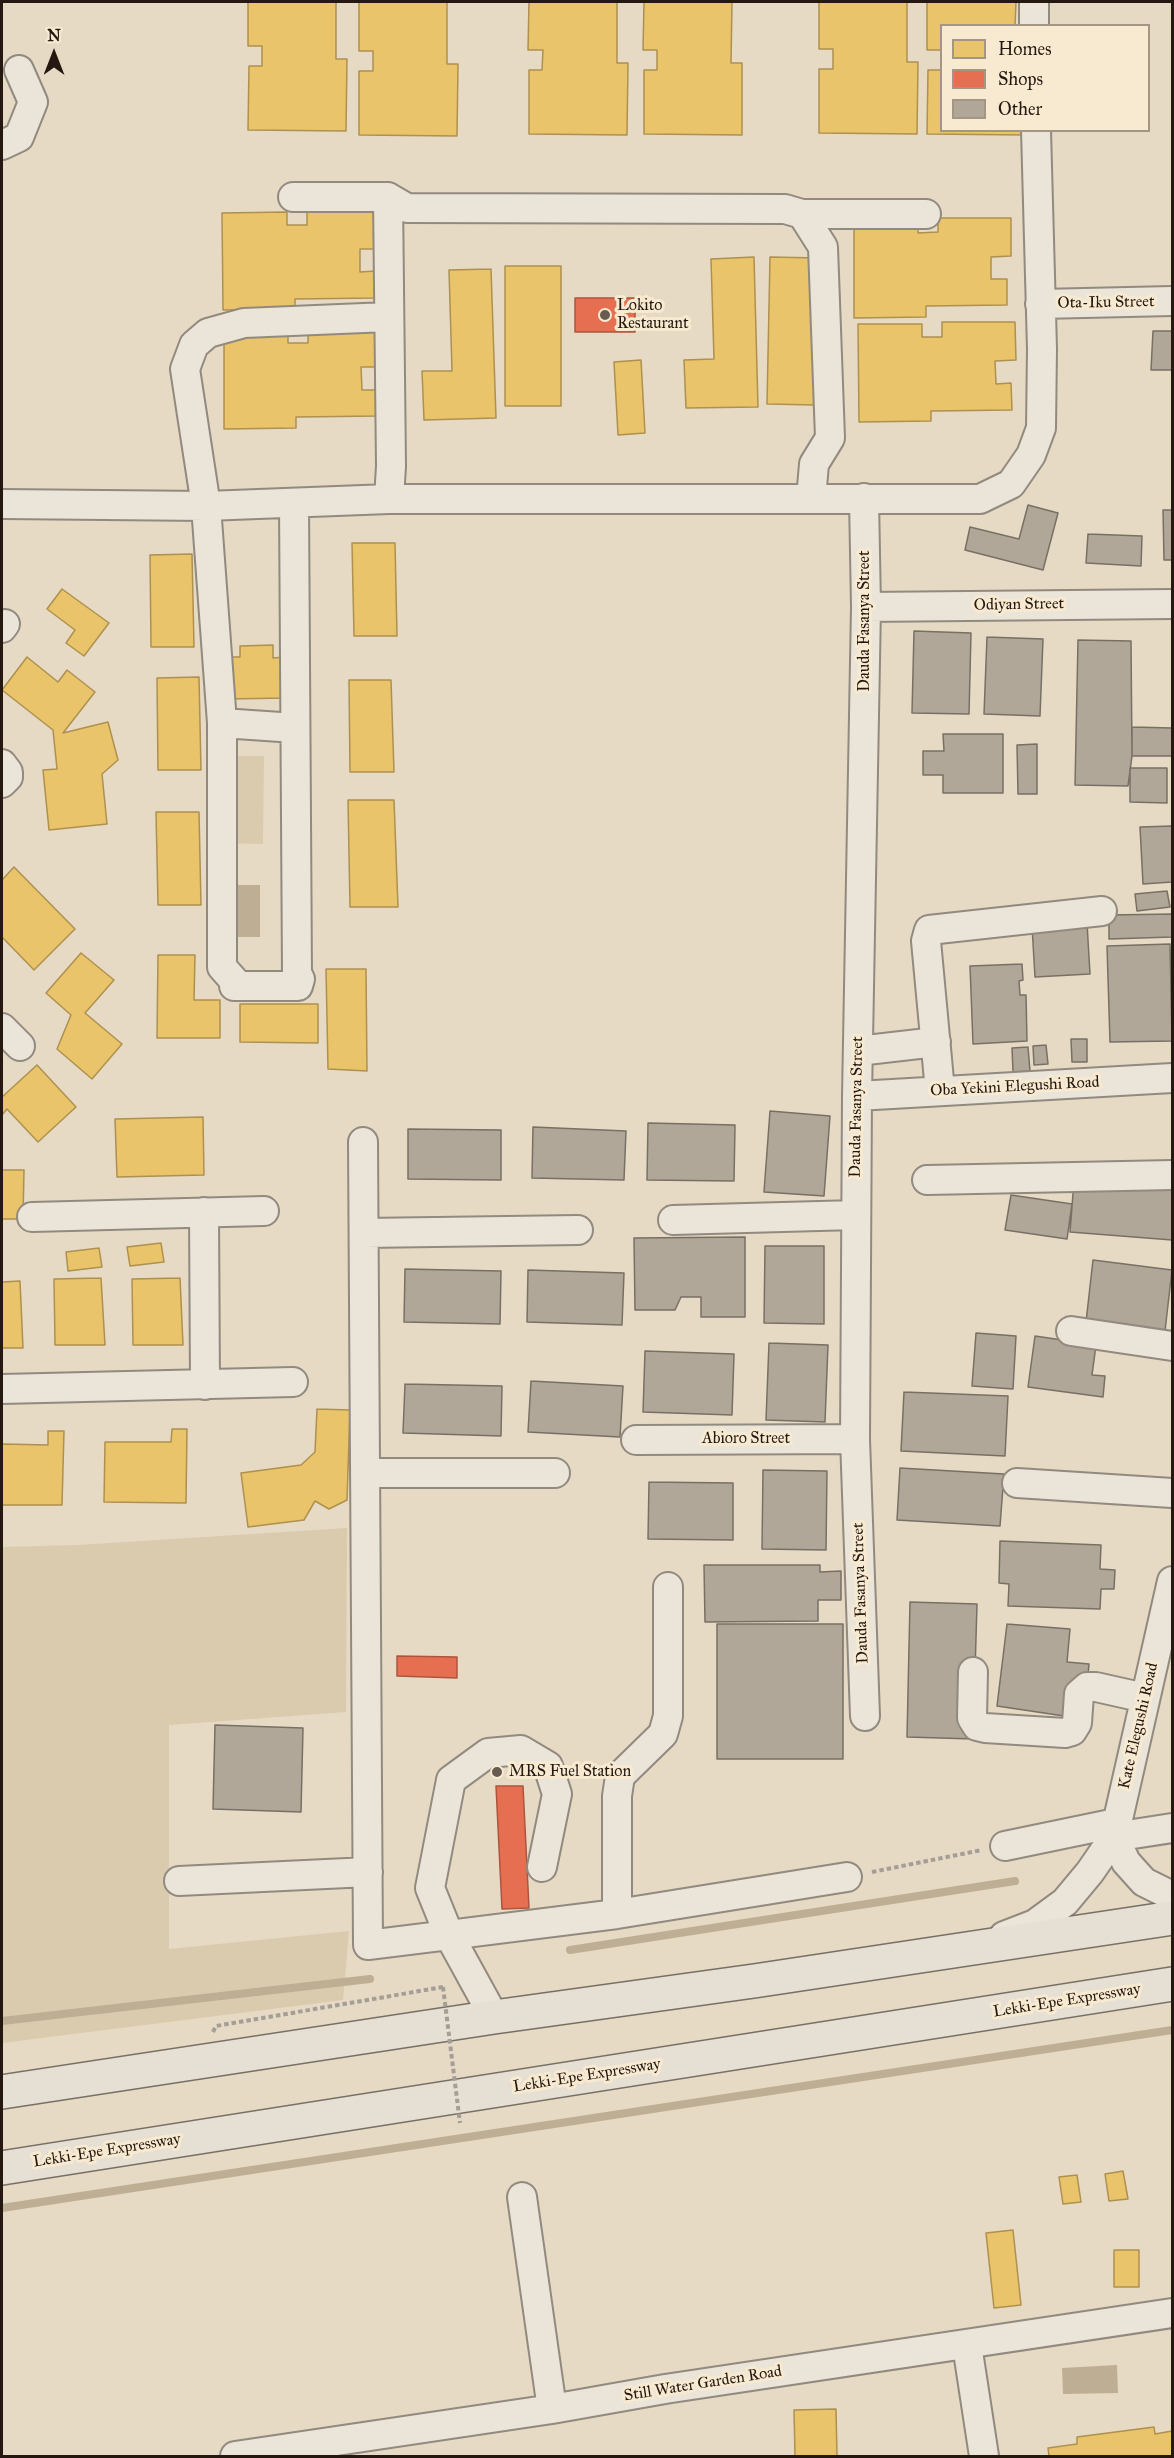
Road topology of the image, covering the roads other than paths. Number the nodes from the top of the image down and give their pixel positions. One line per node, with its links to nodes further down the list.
1 (1034, 2): 2 (street)
2 (1034, 24)
3 (19, 70): 5 (street)
4 (1036, 132): 11 (street)
5 (2, 145)
6 (293, 197): 7 (street)
7 (388, 197): 8 (street); 12 (street)
8 (802, 214): 9 (street); 15 (street)
9 (926, 214)
10 (1173, 301): 11 (street, Ota-Iku Street)
11 (1040, 304): 14 (street)
12 (388, 317): 13 (street); 18 (street)
13 (389, 498): 15 (street); 16 (street)
14 (864, 498): 15 (street); 20 (street, Dauda Fasanya Street)
15 (811, 499)
16 (294, 503): 18 (street); 22 (street)
17 (2, 504): 18 (street)
18 (206, 506): 21 (street)
19 (1173, 604): 20 (street, Odiyan Street)
20 (866, 607): 27 (street, Dauda Fasanya Street)
21 (222, 723): 22 (street); 22 (street)
22 (295, 728)
23 (2, 764): 24 (street)
24 (2, 783)
25 (1102, 912): 26 (street)
26 (936, 1042): 27 (street); 29 (street)
27 (858, 1051): 30 (street, Dauda Fasanya Street)
28 (1173, 1078): 29 (street, Oba Yekini Elegushi Road)
29 (940, 1091): 30 (street, Oba Yekini Elegushi Road)
30 (857, 1096): 36 (street, Dauda Fasanya Street)
31 (363, 1142): 40 (street)
32 (1173, 1175): 33 (street)
33 (927, 1180)
34 (264, 1210): 35 (street)
35 (204, 1212): 37 (street); 44 (street)
36 (856, 1215): 38 (street); 46 (street, Dauda Fasanya Street)
37 (32, 1217)
38 (673, 1220)
39 (578, 1230): 40 (street)
40 (364, 1233): 48 (street)
41 (1071, 1331): 42 (street)
42 (1173, 1346)
43 (293, 1382): 44 (street)
44 (205, 1384): 45 (street)
45 (2, 1389)
46 (855, 1439): 47 (street, Abioro Street); 56 (street, Dauda Fasanya Street)
47 (636, 1440)
48 (365, 1473): 49 (street); 61 (street)
49 (555, 1473)
50 (1017, 1483): 51 (street)
51 (1173, 1493)
52 (1173, 1581): 55 (street, Kate Elegushi Road)
53 (668, 1587): 65 (street)
54 (973, 1672): 55 (street)
55 (1145, 1698): 58 (street, Kate Elegushi Road)
56 (866, 1716)
57 (1173, 1828): 58 (street)
58 (1115, 1830): 59 (street); 64 (street); 68 (street, Kate Elegushi Road)
59 (1005, 1846)
60 (543, 1867): 67 (street)
61 (368, 1872): 63 (street); 67 (street)
62 (847, 1877): 65 (street)
63 (179, 1881)
64 (1173, 1896)
65 (616, 1914): 67 (street)
66 (1173, 1918): 68 (highway)
67 (450, 1935): 70 (street)
68 (975, 1948): 70 (highway)
69 (1173, 1984): 74 (highway, Lekki-Epe Expressway)
70 (494, 2017): 71 (highway)
71 (161, 2068): 72 (highway); 73 (highway)
72 (2, 2092)
73 (2, 2110)
74 (2, 2168)
75 (522, 2197): 78 (street)
76 (1173, 2313): 77 (street, Still Water Garden Road)
77 (967, 2345): 78 (street, Still Water Garden Road); 80 (street)
78 (552, 2409): 79 (street, Still Water Garden Road)
79 (235, 2457)
80 (984, 2457)

